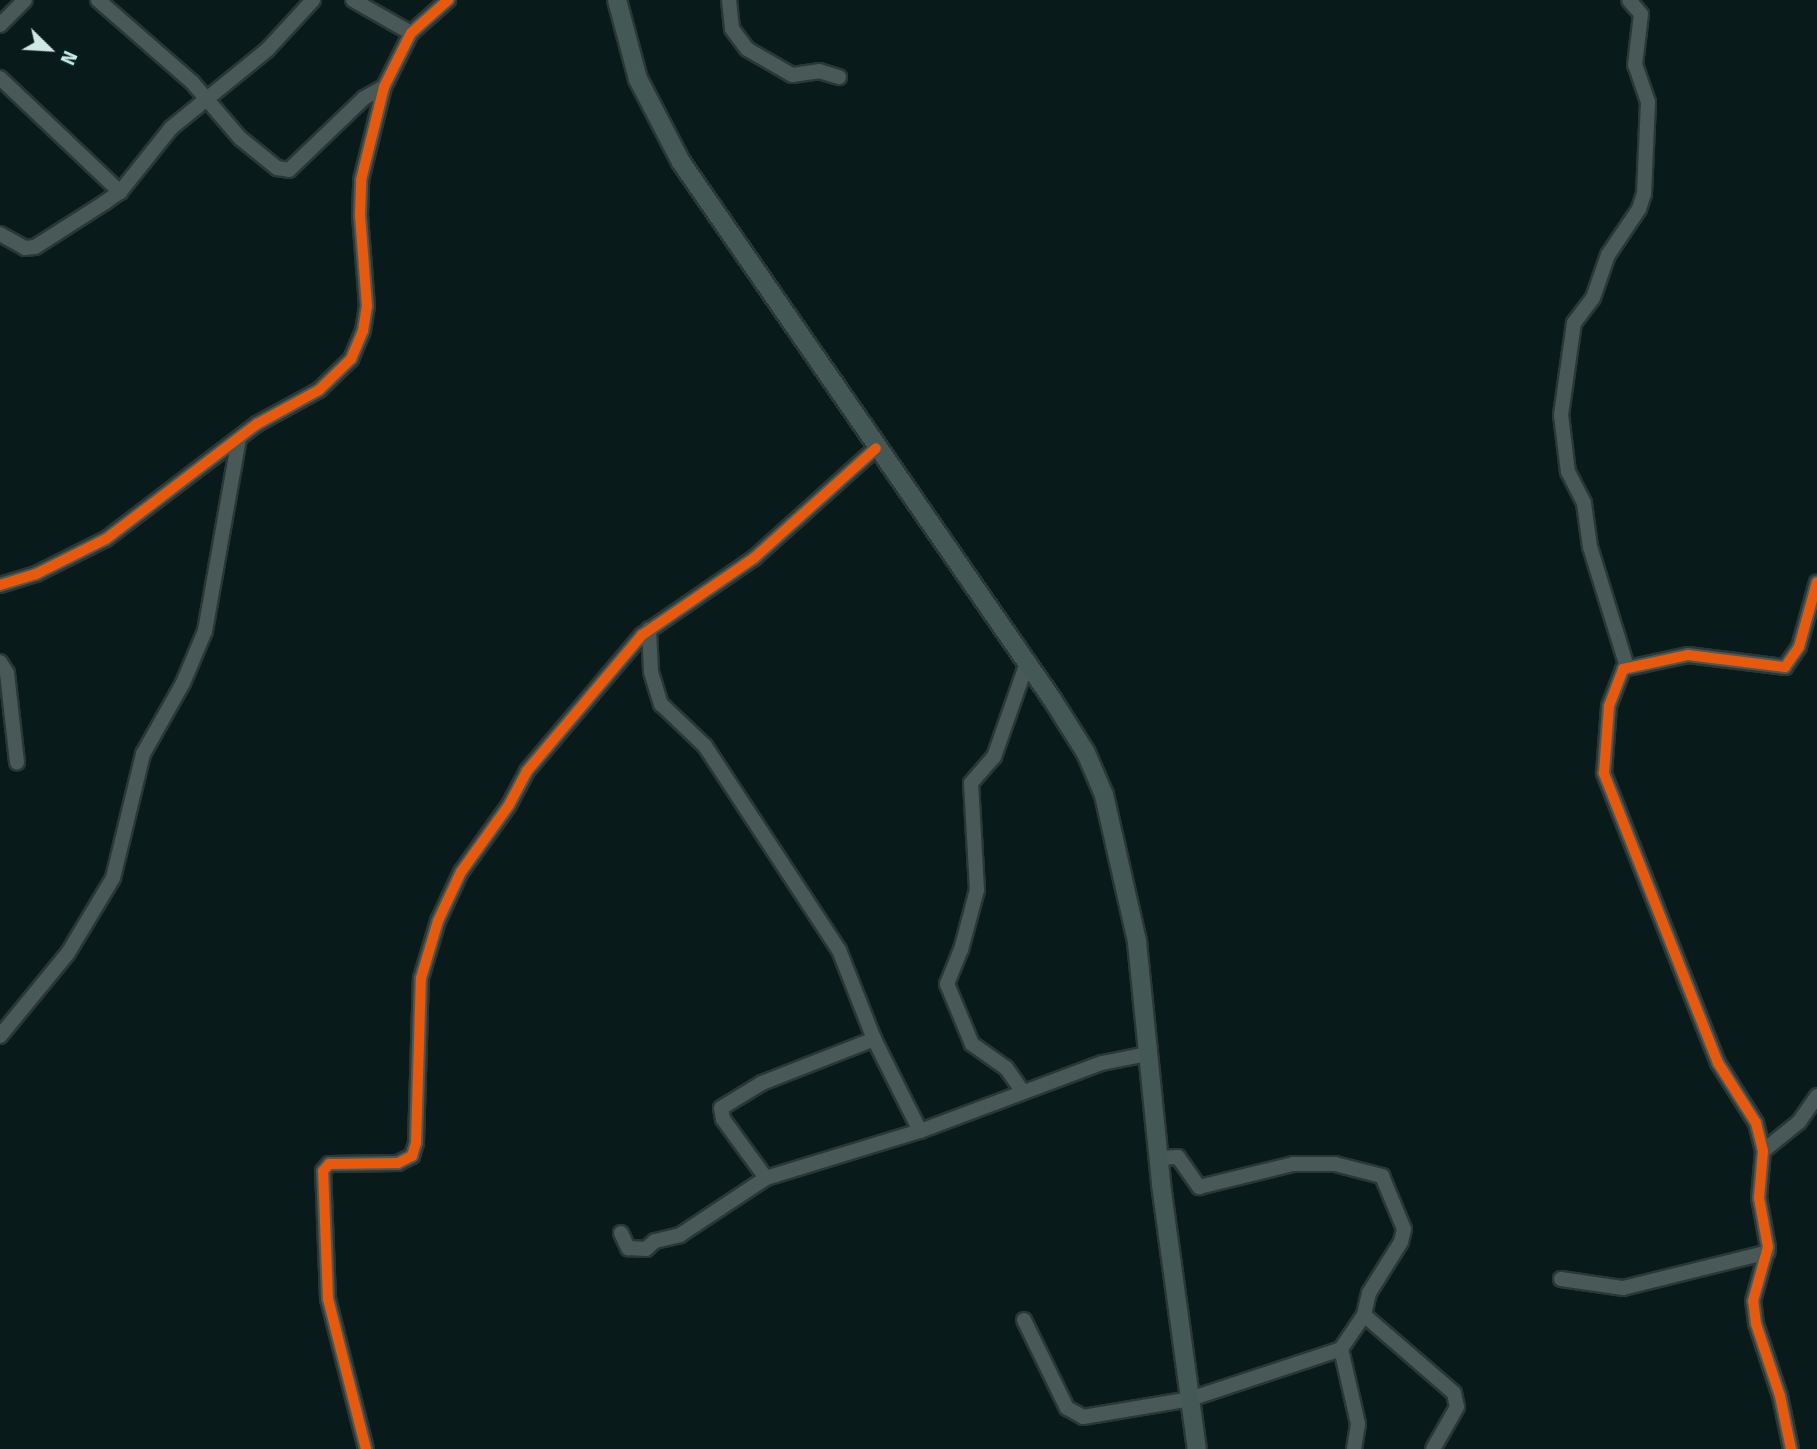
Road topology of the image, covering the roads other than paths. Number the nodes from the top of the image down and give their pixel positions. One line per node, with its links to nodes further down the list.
1 (25, 0): 9 (street)
2 (98, 0): 14 (street)
3 (313, 0): 14 (street)
4 (353, 0): 10 (street)
5 (448, 0): 10 (street)
6 (617, 0): 18 (main road)
7 (729, 0): 11 (street)
8 (1629, 0): 24 (street)
9 (0, 25)
10 (411, 33): 13 (street)
11 (839, 77)
12 (0, 78): 15 (street)
13 (384, 87): 14 (street); 17 (street)
14 (207, 102): 15 (street)
15 (120, 192): 16 (street)
16 (0, 234)
17 (239, 439): 20 (street); 26 (street)
18 (876, 448): 21 (street); 23 (main road)
19 (1817, 582): 24 (street)
20 (0, 585)
21 (649, 629): 27 (street); 42 (street)
22 (0, 662): 25 (street)
23 (1027, 663): 28 (main road); 29 (street)
24 (1627, 667): 32 (street)
25 (17, 762)
26 (0, 1036)
27 (874, 1039): 31 (street); 34 (street)
28 (1148, 1054): 29 (street); 33 (main road)
29 (1023, 1092): 31 (street)
30 (1817, 1096): 32 (street)
31 (920, 1132): 34 (street)
32 (1763, 1151): 36 (street)
33 (1159, 1158): 38 (street); 41 (main road)
34 (766, 1178): 35 (street)
35 (621, 1233)
36 (1768, 1252): 37 (street); 46 (street)
37 (1561, 1279)
38 (1364, 1315): 40 (street); 45 (street)
39 (1024, 1320): 41 (street)
40 (1341, 1349): 41 (street); 44 (street)
41 (1190, 1399): 43 (main road)
42 (366, 1449)
43 (1197, 1449)
44 (1354, 1449)
45 (1433, 1449)
46 (1791, 1449)

